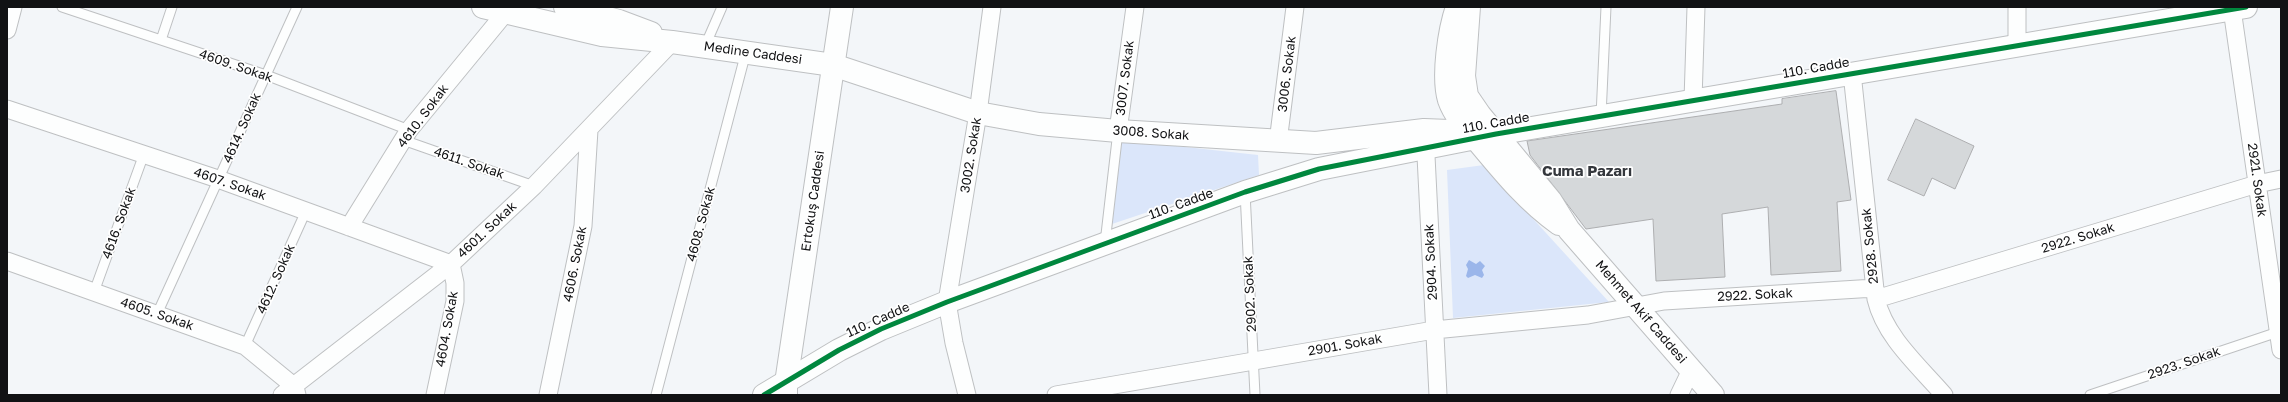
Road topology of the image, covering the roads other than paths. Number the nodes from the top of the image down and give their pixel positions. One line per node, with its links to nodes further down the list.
1 (13, 7): 20 (street)
2 (62, 7): 21 (lane, 4609. Sokak)
3 (172, 7): 21 (lane)
4 (296, 7): 28 (lane, 4614. Sokak)
5 (483, 7): 19 (street, Medine Caddesi)
6 (565, 7): 22 (street, Medine Caddesi)
7 (722, 7): 24 (lane)
8 (842, 7): 26 (street, Ertokuş Caddesi)
9 (992, 7): 32 (street, 3002. Sokak)
10 (1135, 7): 35 (street, 3007. Sokak)
11 (1295, 7): 39 (street, 3006. Sokak)
12 (1457, 7): 29 (street, Mehmet Akif Caddesi)
13 (1469, 7): 37 (street, Mehmet Akif Caddesi)
14 (1606, 7): 33 (lane)
15 (1696, 7): 30 (street)
16 (2017, 7): 23 (street)
17 (2237, 8): 18 (street, 110. Cadde); 43 (street, 2921. Sokak)
18 (2209, 10): 23 (street, 110. Cadde)
19 (506, 12): 22 (street, Medine Caddesi); 36 (street, 4610. Sokak)
20 (7, 30)
21 (162, 40): 28 (lane, 4609. Sokak)
22 (672, 42): 24 (street, Medine Caddesi); 34 (street, 4601. Sokak)
23 (2017, 45): 27 (street, 110. Cadde)
24 (705, 47): 25 (street, Medine Caddesi)
25 (746, 52): 26 (street, Medine Caddesi); 66 (lane, 4608. Sokak)
26 (833, 65): 32 (street, 3008. Sokak); 62 (street, Ertokuş Caddesi)
27 (1852, 73): 30 (street, 110. Cadde); 52 (street, 2928. Sokak)
28 (266, 75): 36 (lane, 4609. Sokak); 41 (lane, 4614. Sokak)
29 (1446, 77): 37 (street, Mehmet Akif Caddesi); 38 (street)
30 (1692, 100): 33 (street, 110. Cadde)
31 (7, 109): 40 (street, 4607. Sokak)
32 (978, 113): 35 (street, 3008. Sokak); 53 (street, 3002. Sokak)
33 (1601, 116): 37 (street, 110. Cadde)
34 (589, 130): 44 (street, 4601. Sokak); 65 (street, 4606. Sokak)
35 (1118, 131): 39 (street, 3008. Sokak); 48 (lane, 3007. Sokak)
36 (406, 135): 44 (lane, 4611. Sokak); 47 (street, 4610. Sokak)
37 (1485, 136): 38 (street, 110. Cadde); 54 (street, Mehmet Akif Caddesi)
38 (1425, 139): 39 (street, 3008. Sokak); 45 (street, 110. Cadde); 56 (street, 2904. Sokak)
39 (1278, 142)
40 (144, 154): 41 (street, 4607. Sokak); 51 (lane, 4616. Sokak)
41 (218, 179): 46 (street, 4607. Sokak); 55 (lane, 4614. Sokak)
42 (2281, 179): 43 (street, 2922. Sokak)
43 (2257, 184): 52 (street, 2922. Sokak); 57 (street, 2921. Sokak)
44 (534, 186): 50 (street, 4601. Sokak)
45 (1245, 192): 48 (street, 110. Cadde); 60 (lane, 2902. Sokak)
46 (306, 211): 47 (street, 4607. Sokak); 58 (lane, 4612. Sokak)
47 (349, 227): 50 (street, 4607. Sokak)
48 (1105, 244): 53 (street, 110. Cadde)
49 (7, 261): 51 (street, 4605. Sokak)
50 (450, 264): 63 (street, 4601. Sokak); 64 (street, 4604. Sokak)
51 (94, 292): 55 (street, 4605. Sokak)
52 (1875, 294): 54 (street, 2922. Sokak); 74 (street, 2928. Sokak)
53 (947, 302): 62 (street, 110. Cadde); 68 (street, 3002. Sokak)
54 (1635, 306): 56 (street, 2901. Sokak); 61 (street, Mehmet Akif Caddesi)
55 (156, 314): 58 (street, 4605. Sokak)
56 (1434, 330): 60 (street, 2901. Sokak); 71 (street, 2904. Sokak)
57 (2278, 332): 59 (street, 2921. Sokak); 75 (lane, 2923. Sokak)
58 (245, 346): 63 (street, 4605. Sokak)
59 (2281, 350)
60 (1254, 361): 69 (street, 2901. Sokak); 70 (lane, 2902. Sokak)
61 (1691, 370): 72 (street); 73 (street, Mehmet Akif Caddesi)
62 (786, 389): 67 (street, 110. Cadde)
63 (291, 392)
64 (435, 395)
65 (548, 395)
66 (656, 395)
67 (764, 395)
68 (967, 395)
69 (1056, 395)
70 (1255, 395)
71 (1438, 395)
72 (1679, 395)
73 (1713, 395)
74 (1944, 395)
75 (2090, 395)

